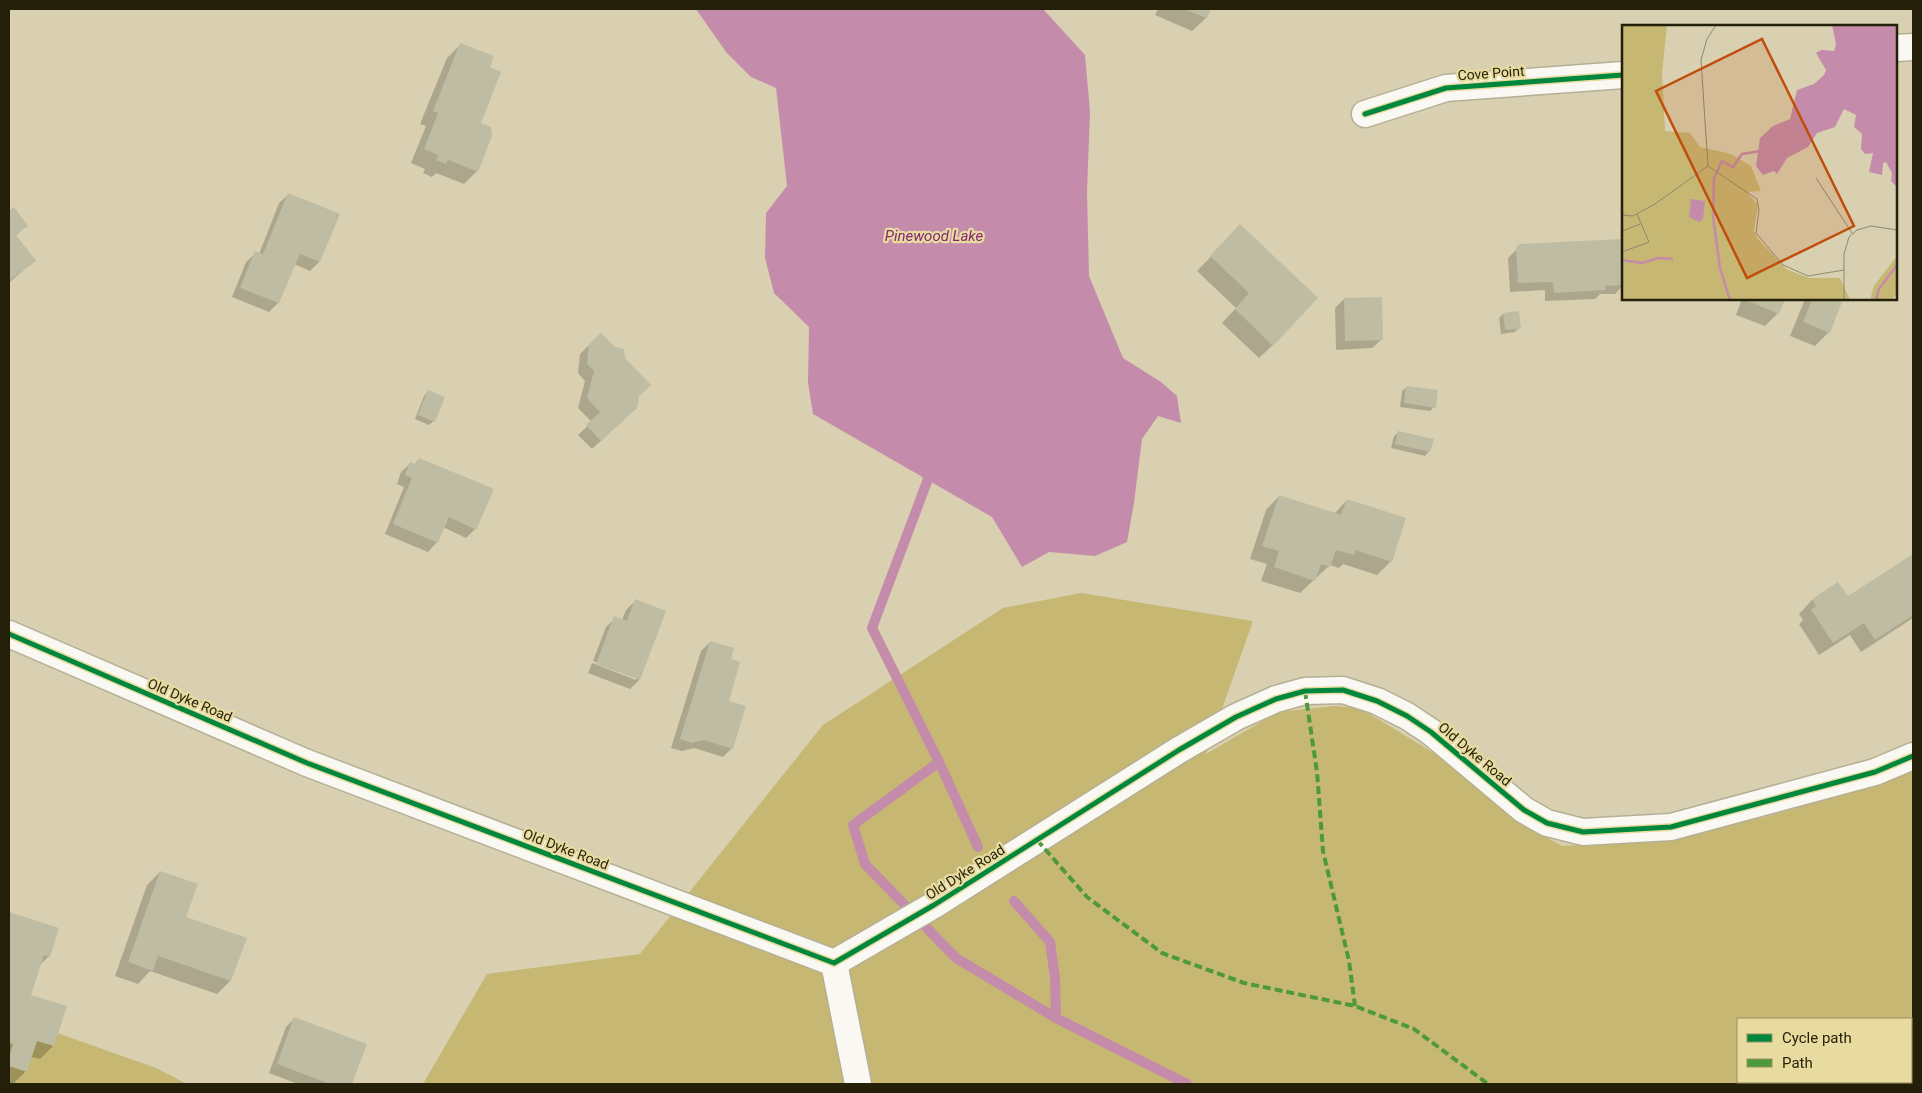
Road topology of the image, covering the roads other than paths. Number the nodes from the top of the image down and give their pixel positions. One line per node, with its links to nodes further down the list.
1 (1913, 47): 2 (street)
2 (1897, 48)
3 (1622, 75): 4 (street, Cove Point)
4 (1365, 114)
5 (9, 634): 7 (street, Old Dyke Road)
6 (1913, 756): 7 (street, Old Dyke Road)
7 (834, 963): 8 (street)
8 (858, 1084)

